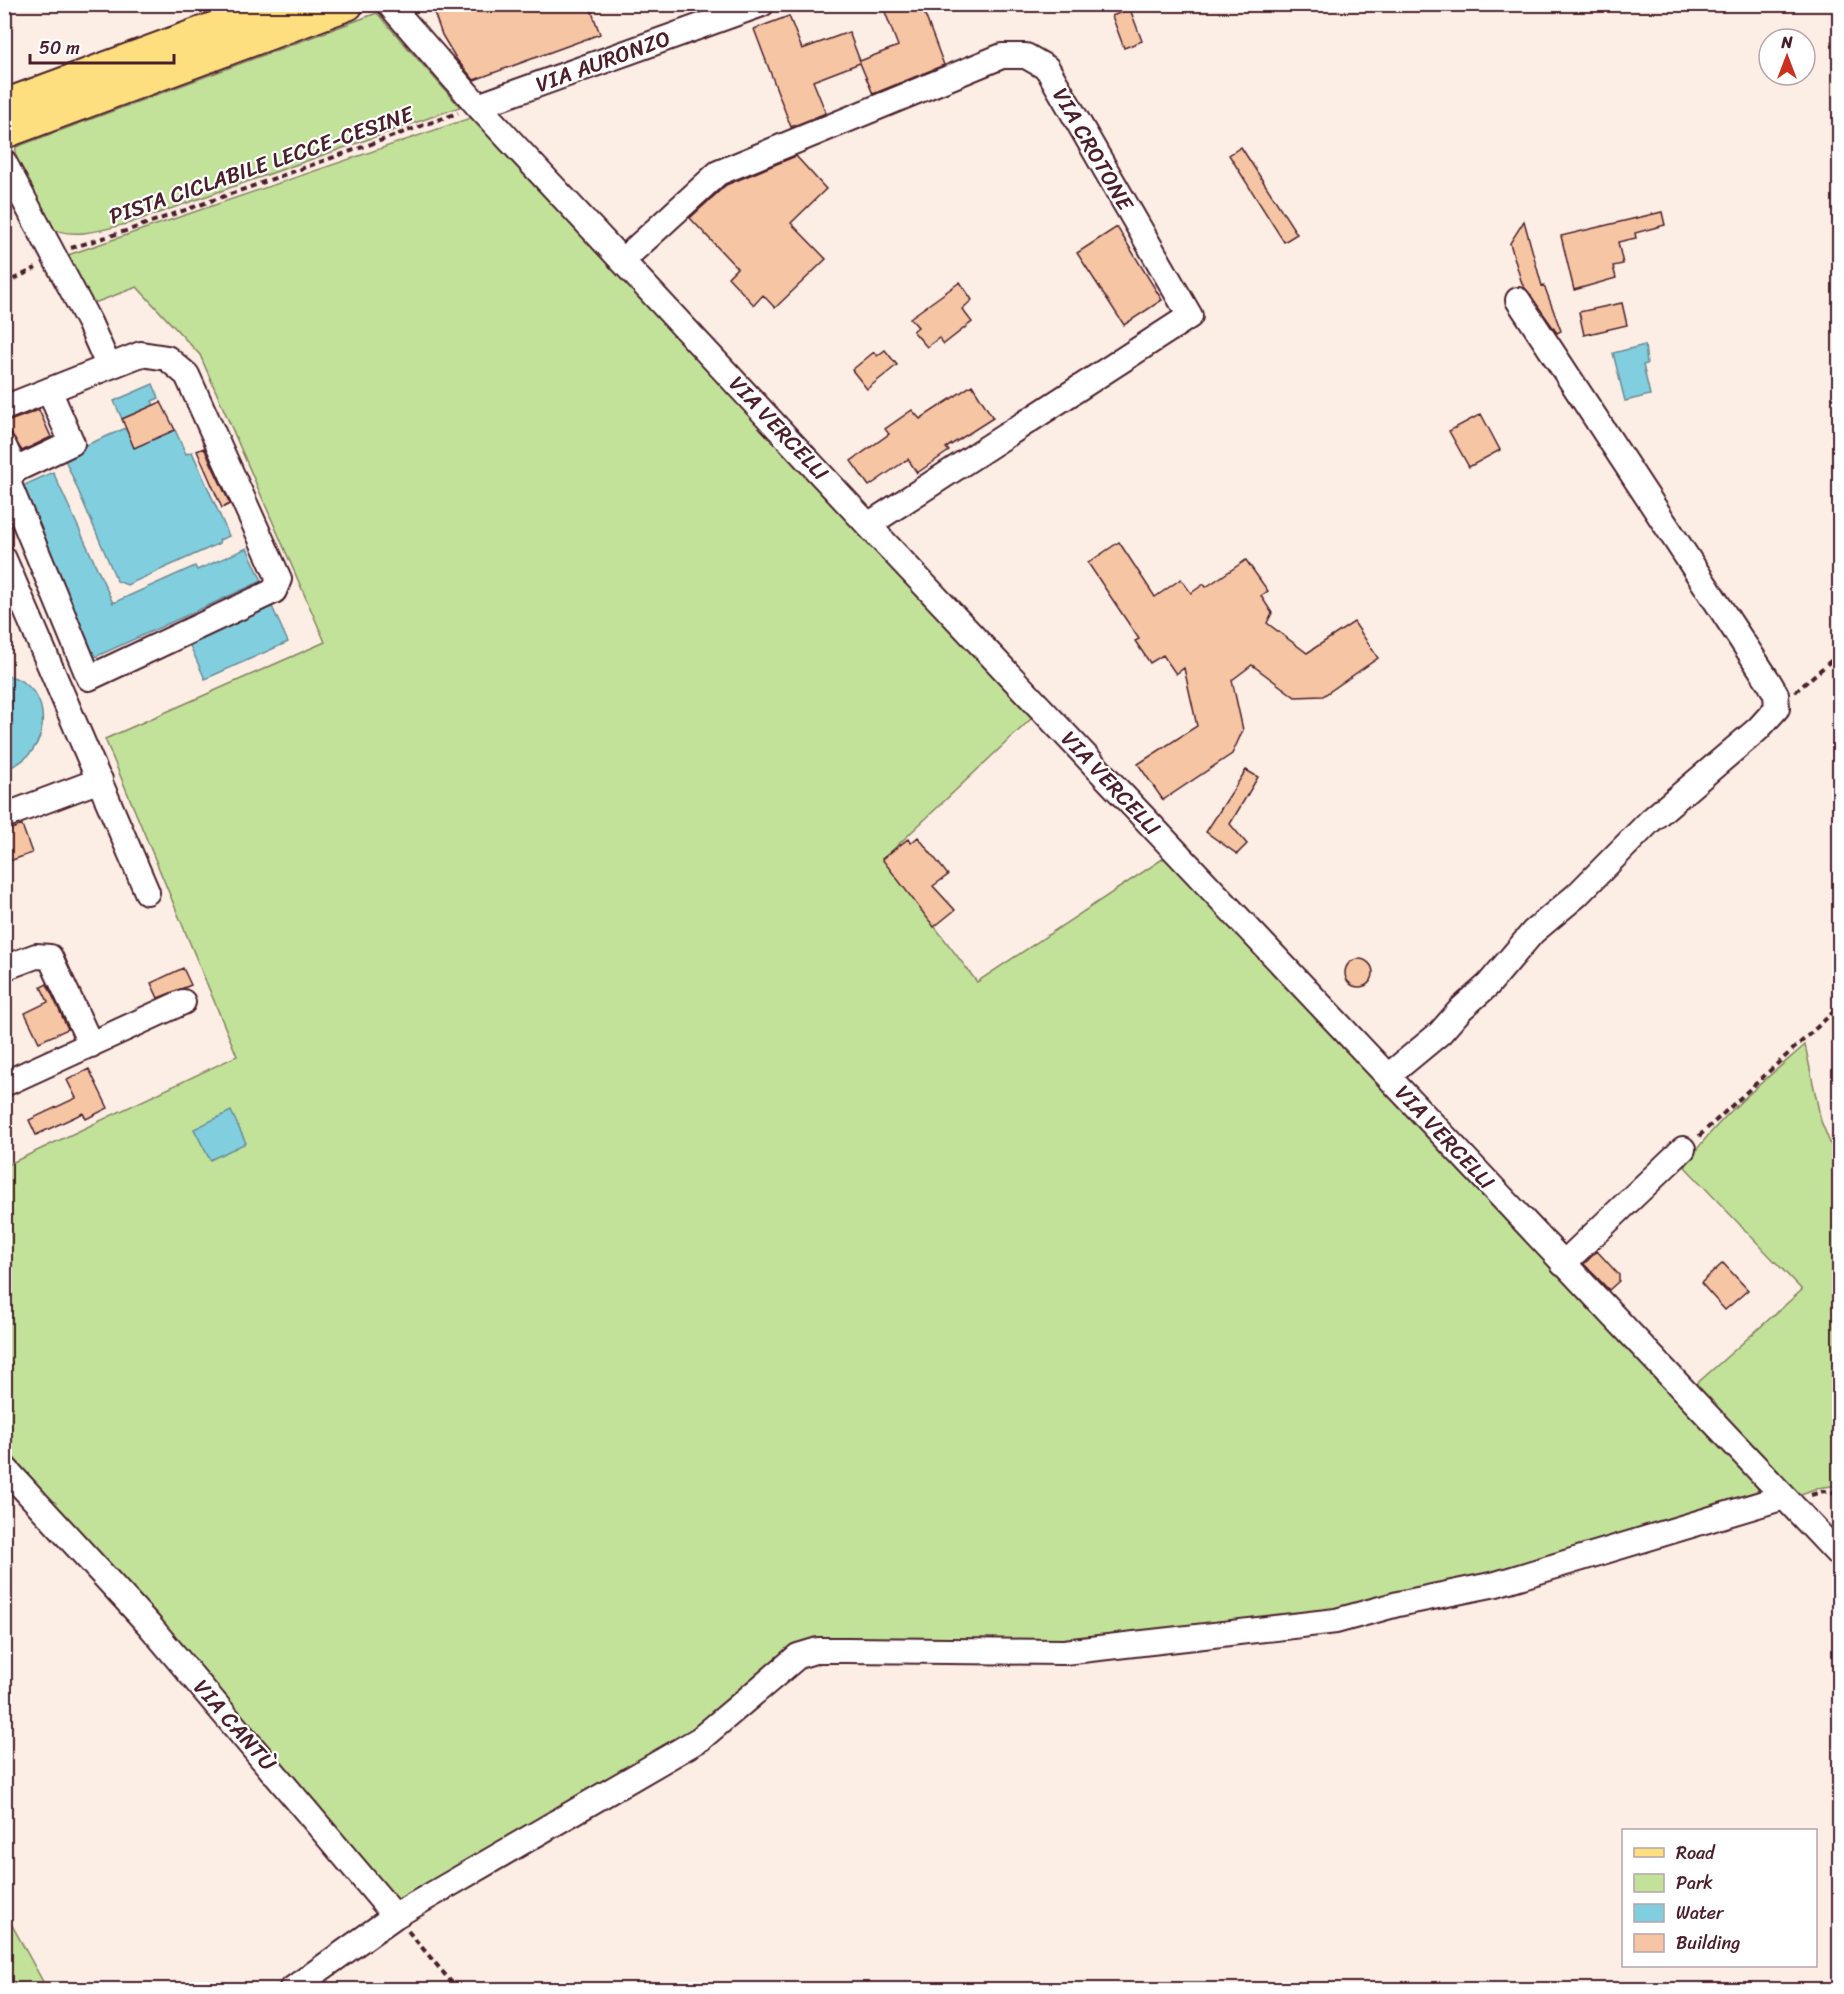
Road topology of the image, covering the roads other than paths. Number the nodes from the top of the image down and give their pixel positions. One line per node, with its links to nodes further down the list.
1 (281, 4): 5 (main road)
2 (348, 4): 7 (main road)
3 (389, 4): 6 (street, VIA VERCELLI)
4 (762, 4): 6 (street, VIA AURONZO)
5 (4, 106)
6 (478, 106): 9 (street, VIA VERCELLI)
7 (4, 132)
8 (4, 162): 11 (street)
9 (623, 260): 16 (street, VIA VERCELLI); 16 (street, VIA CROTONE)
10 (1518, 300): 24 (street)
11 (108, 365): 12 (street); 15 (street)
12 (49, 390): 13 (street); 15 (street)
13 (4, 408)
14 (4, 446): 15 (street)
15 (15, 470)
16 (868, 525): 24 (street, VIA VERCELLI)
17 (4, 559): 18 (street)
18 (100, 780): 19 (street); 20 (street)
19 (4, 816)
20 (147, 891)
21 (4, 968): 23 (street)
22 (183, 1002): 23 (street)
23 (91, 1045): 25 (street)
24 (1388, 1076): 27 (street, VIA VERCELLI)
25 (4, 1084)
26 (1683, 1149): 27 (street)
27 (1563, 1264): 29 (street, VIA VERCELLI)
28 (4, 1467): 31 (street, VIA CANTÙ)
29 (1784, 1497): 30 (street, VIA VERCELLI); 31 (street)
30 (1839, 1556)
31 (394, 1916): 32 (street)
32 (291, 1989)

